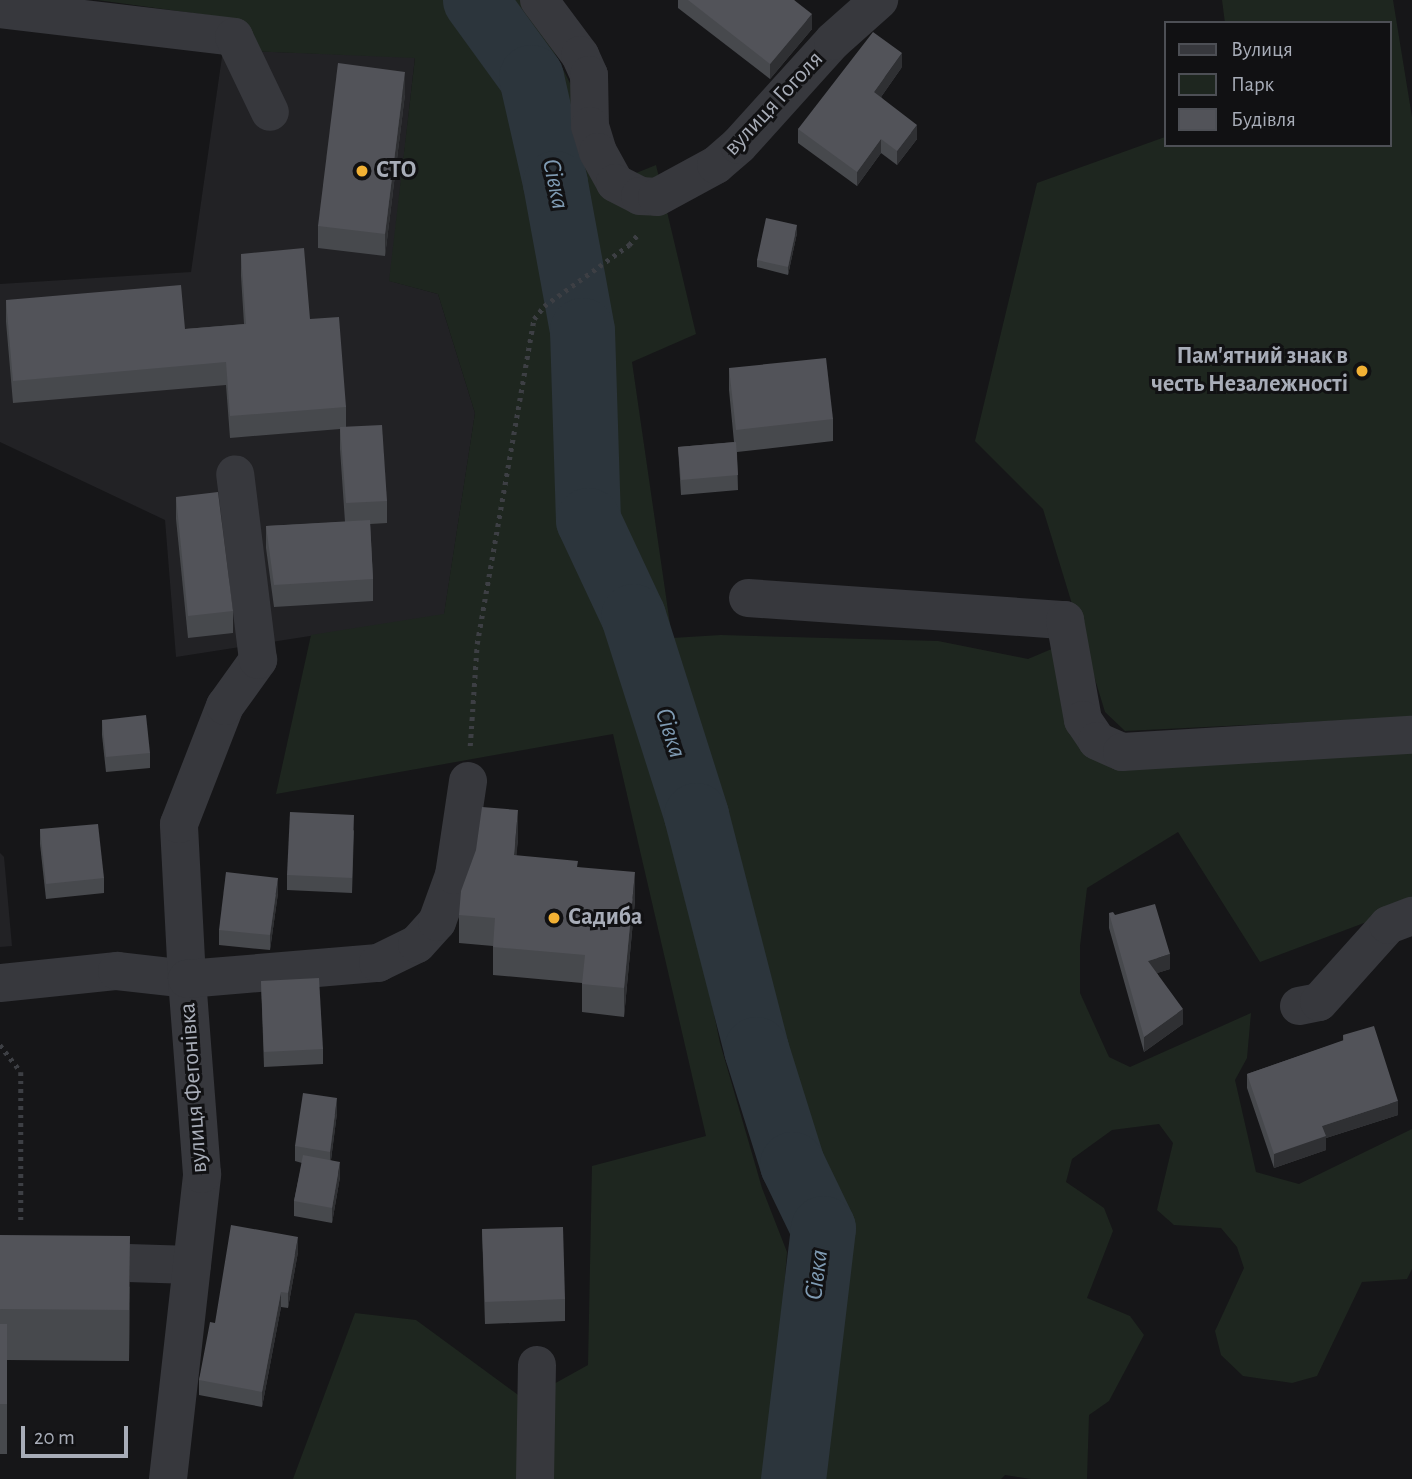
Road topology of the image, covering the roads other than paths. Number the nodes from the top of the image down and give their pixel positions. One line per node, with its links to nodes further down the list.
1 (540, 0): 2 (street, вулиця Гоголя)
2 (879, 0)
3 (0, 9): 4 (street)
4 (270, 112)
5 (235, 474): 10 (street)
6 (748, 598): 7 (street)
7 (1412, 735)
8 (468, 782): 10 (street, вулиця Фегонівка)
9 (1412, 916): 12 (street)
10 (187, 979): 11 (street); 14 (street, вулиця Фегонівка)
11 (0, 983)
12 (1299, 1006)
13 (10, 1260): 14 (street)
14 (192, 1265): 16 (street, вулиця Фегонівка)
15 (537, 1365): 17 (street)
16 (168, 1479)
17 (535, 1479)

